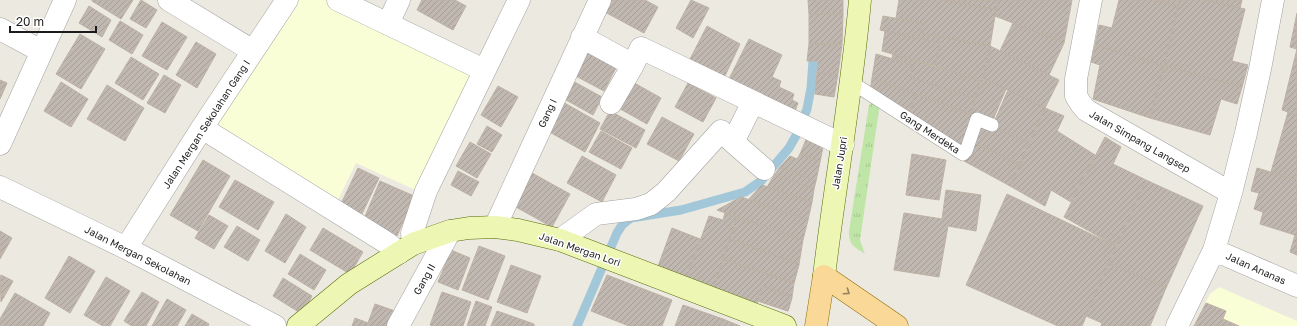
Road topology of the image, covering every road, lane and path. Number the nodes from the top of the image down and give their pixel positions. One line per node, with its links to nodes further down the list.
1 (65, 0): 14 (street)
2 (169, 0): 15 (street)
3 (287, 0): 15 (street, Jalan Mergan Sekolahan Gang I)
4 (338, 0): 11 (street)
5 (398, 0): 11 (street)
6 (519, 0): 17 (street)
7 (600, 0): 13 (street, Gang I)
8 (860, 0): 18 (street, Jalan Jupri)
9 (1091, 0): 28 (street, Jalan Simpang Langsep)
10 (1274, 0): 28 (street)
11 (388, 24): 17 (street)
12 (0, 29): 14 (street)
13 (582, 37): 16 (street); 29 (street, Gang I)
14 (42, 51): 24 (street)
15 (253, 51): 22 (street, Jalan Mergan Sekolahan Gang I)
16 (633, 65): 19 (street); 20 (street)
17 (484, 70): 33 (street)
18 (851, 82): 21 (lane, Gang Merdeka); 25 (street, Jalan Jupri)
19 (753, 102): 23 (street); 25 (street)
20 (611, 104)
21 (992, 125)
22 (202, 128): 32 (street, Jalan Mergan Sekolahan Gang I); 33 (street)
23 (733, 142): 26 (street); 31 (street)
24 (0, 144)
25 (843, 145): 35 (street, Jalan Jupri)
26 (764, 169)
27 (0, 187): 32 (street, Jalan Mergan Sekolahan)
28 (1231, 193): 34 (street)
29 (495, 227): 30 (street, Jalan Mergan Lori); 31 (street, Jalan Mergan Lori)
30 (450, 231): 33 (street, Jalan Mergan Lori); 39 (street, Gang II)
31 (560, 240): 40 (street, Jalan Mergan Lori)
32 (126, 248): 37 (street, Jalan Mergan Sekolahan)
33 (406, 249): 38 (street, Jalan Mergan Lori)
34 (1214, 250): 36 (street, Jalan Ananas); 43 (street)
35 (824, 276): 41 (main road, Jalan Jupri); 42 (main road, one-way to 42)
36 (1297, 286)
37 (275, 326)
38 (298, 326)
39 (398, 326)
40 (785, 326)
41 (816, 326)
42 (897, 326)
43 (1177, 326)

